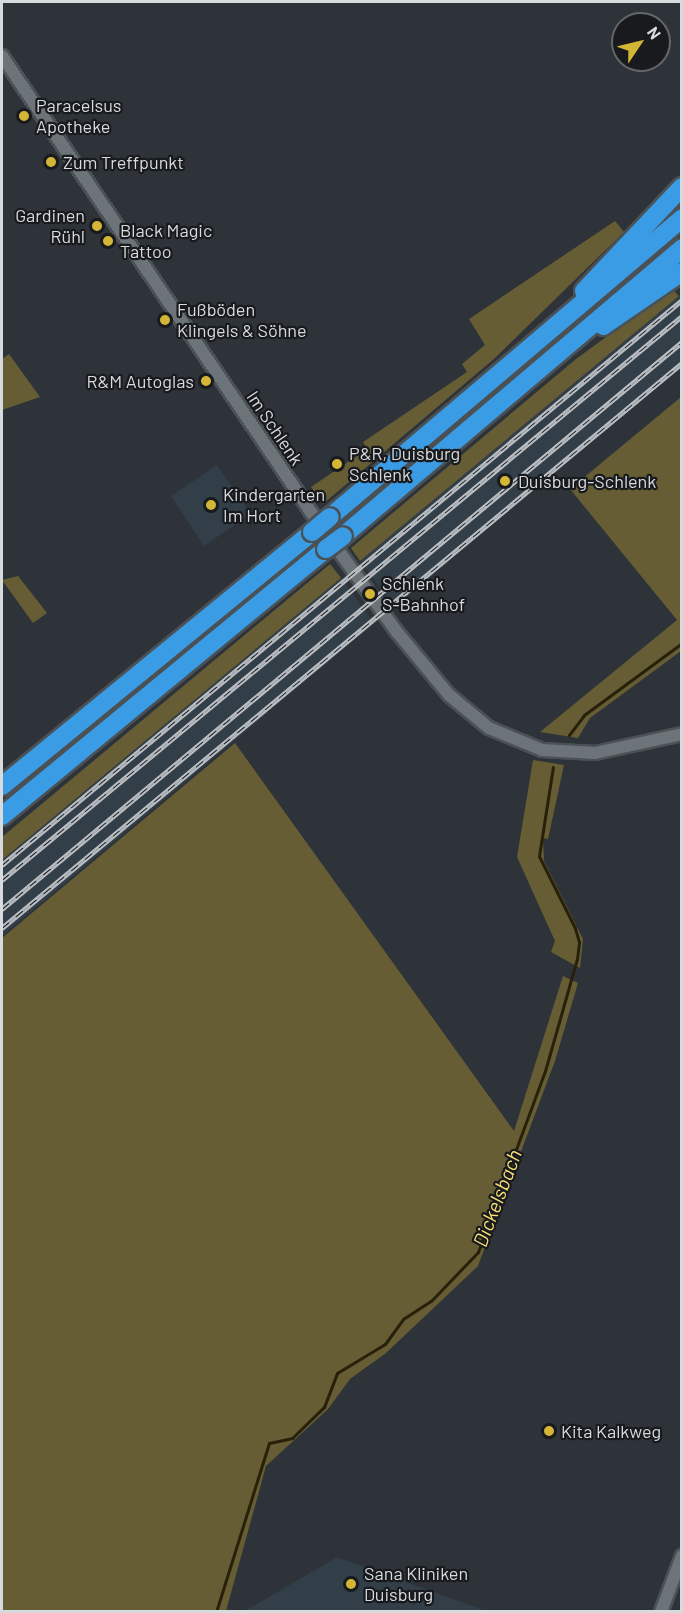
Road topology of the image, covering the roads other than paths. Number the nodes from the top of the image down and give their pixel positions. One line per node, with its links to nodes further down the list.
1 (2, 56): 8 (street, Im Schlenk)
2 (681, 186): 6 (highway)
3 (681, 218): 6 (highway)
4 (681, 248): 7 (highway)
5 (681, 272): 7 (highway)
6 (559, 323): 9 (highway, bridge)
7 (574, 340): 10 (highway, bridge)
8 (681, 734)
9 (2, 786)
10 (2, 816)
11 (681, 1556): 12 (street)
12 (661, 1611)

